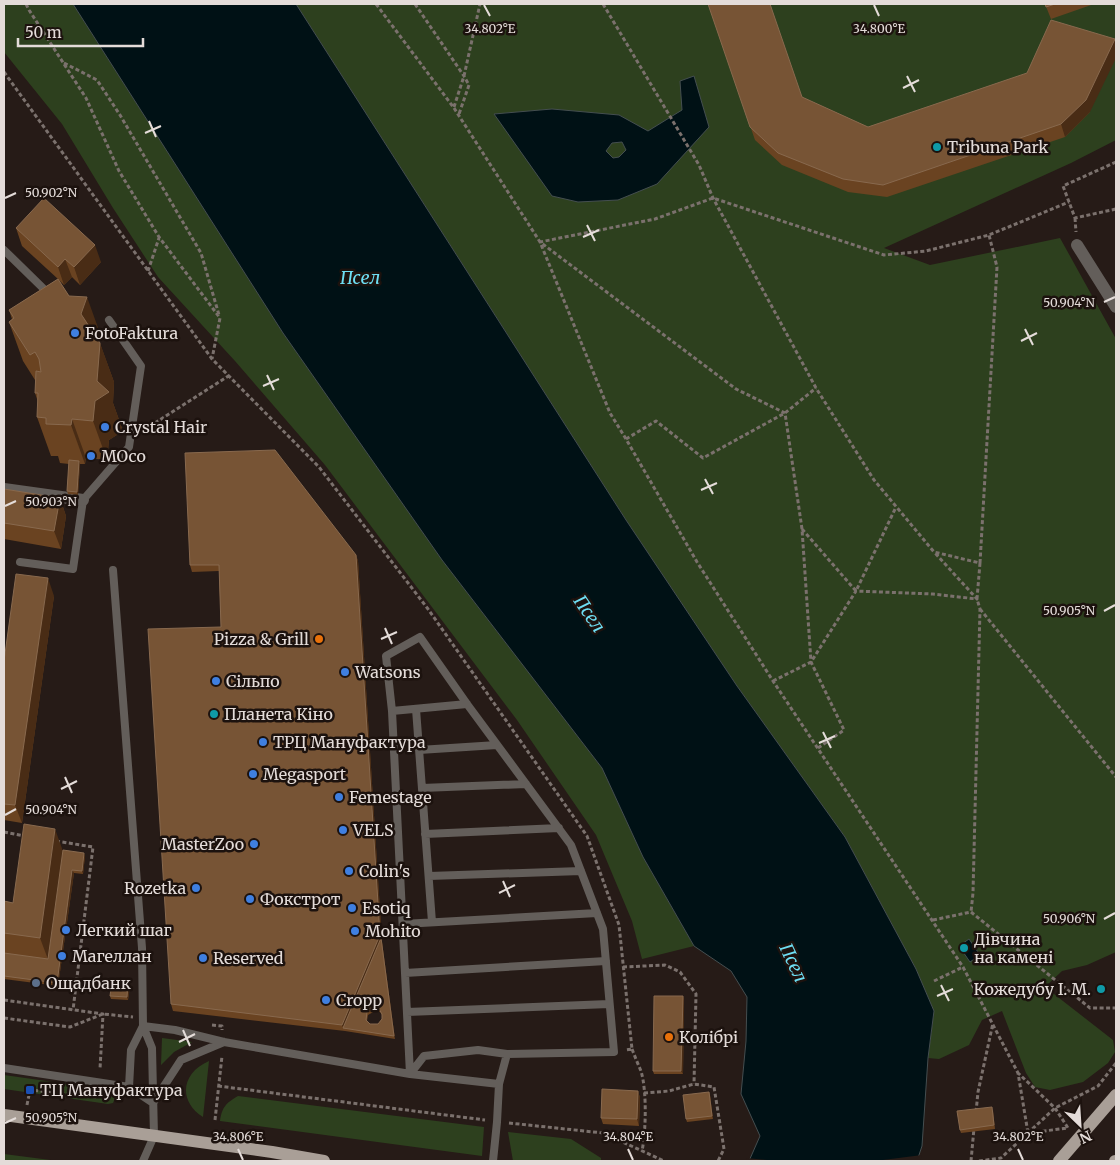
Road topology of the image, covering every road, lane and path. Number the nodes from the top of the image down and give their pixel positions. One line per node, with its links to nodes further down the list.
1 (22, 4): 7 (path)
2 (26, 4): 7 (path)
3 (376, 4): 11 (path)
4 (415, 4): 10 (path)
5 (480, 4): 10 (path)
6 (603, 4): 14 (path)
7 (28, 10): 8 (path)
8 (62, 62): 18 (path); 25 (path)
9 (4, 72): 22 (path)
10 (464, 76): 11 (path); 12 (path)
11 (454, 108): 12 (path)
12 (459, 114): 19 (path)
13 (1116, 162): 15 (path)
14 (713, 198): 17 (path); 19 (path); 29 (path)
15 (1069, 202): 16 (path); 17 (path)
16 (1116, 209)
17 (989, 235): 39 (path)
18 (159, 237): 22 (path); 25 (path)
19 (540, 242): 30 (path); 31 (path)
20 (1077, 245): 24 (street)
21 (4, 250): 23 (lane)
22 (148, 271): 27 (path)
23 (58, 303)
24 (1116, 307)
25 (220, 318): 27 (path)
26 (109, 320): 32 (lane)
27 (212, 359): 28 (path)
28 (230, 375): 32 (path); 68 (path)
29 (816, 388): 30 (path); 35 (path)
30 (785, 413): 31 (path); 36 (path)
31 (626, 439): 45 (path)
32 (128, 447): 34 (lane)
33 (4, 489): 34 (street)
34 (83, 500): 38 (lane)
35 (896, 507): 37 (path); 41 (path)
36 (802, 529): 41 (path); 44 (path)
37 (934, 552): 39 (path); 42 (path)
38 (20, 562)
39 (980, 563): 42 (path)
40 (113, 570): 80 (lane)
41 (856, 591): 42 (path); 44 (path)
42 (977, 599): 43 (path)
43 (980, 609): 52 (path); 62 (path)
44 (811, 662): 45 (path); 50 (path)
45 (773, 681): 50 (path)
46 (467, 704): 47 (lane); 48 (lane); 49 (lane)
47 (416, 709): 48 (lane); 51 (lane)
48 (392, 711): 66 (lane)
49 (497, 745): 51 (lane); 53 (lane)
50 (818, 748): 64 (path)
51 (419, 750): 54 (lane)
52 (1116, 777)
53 (526, 784): 54 (lane); 55 (lane)
54 (422, 788): 57 (lane)
55 (559, 828): 57 (lane); 60 (lane)
56 (4, 832): 58 (path)
57 (425, 834): 61 (lane)
58 (33, 837)
59 (53, 840): 75 (path)
60 (581, 871): 61 (lane); 63 (lane)
61 (429, 876): 65 (lane)
62 (971, 912): 64 (path); 74 (path)
63 (597, 913): 65 (lane); 67 (lane)
64 (933, 920): 69 (path)
65 (432, 922): 66 (lane)
66 (403, 924): 70 (lane)
67 (606, 961): 70 (lane); 73 (lane)
68 (623, 967): 82 (path); 91 (path)
69 (963, 967): 71 (path); 79 (path)
70 (405, 973): 76 (lane)
71 (934, 981)
72 (4, 1000): 75 (path)
73 (610, 1004): 76 (lane); 83 (lane)
74 (1116, 1008)
75 (73, 1010): 77 (path)
76 (407, 1012): 89 (lane)
77 (103, 1014): 78 (path); 87 (path)
78 (4, 1018)
79 (993, 1022): 88 (path); 110 (path)
80 (143, 1026): 81 (lane); 92 (lane); 96 (lane)
81 (224, 1042): 89 (lane); 96 (lane)
82 (632, 1049): 83 (path); 93 (path)
83 (614, 1052): 84 (lane)
84 (507, 1054): 89 (lane); 90 (lane)
85 (1116, 1063): 97 (path)
86 (4, 1068): 92 (lane)
87 (100, 1069)
88 (1018, 1073): 97 (path); 102 (path)
89 (410, 1074): 90 (lane)
90 (499, 1084): 101 (lane)
91 (694, 1084): 93 (path); 109 (path)
92 (129, 1087): 96 (lane)
93 (644, 1093): 104 (path)
94 (1116, 1095): 112 (main road)
95 (96, 1097): 99 (path)
96 (153, 1102): 103 (lane)
97 (1055, 1108): 102 (path); 102 (path)
98 (4, 1115): 99 (main road)
99 (25, 1118): 103 (main road)
100 (215, 1120): 101 (path)
101 (497, 1122): 104 (path); 107 (lane)
102 (1028, 1133): 111 (path)
103 (154, 1136): 105 (lane); 106 (main road)
104 (642, 1151): 108 (path)
105 (143, 1161)
106 (324, 1161)
107 (493, 1161)
108 (664, 1161)
109 (718, 1161)
110 (971, 1161)
111 (978, 1161)
112 (1059, 1161)

